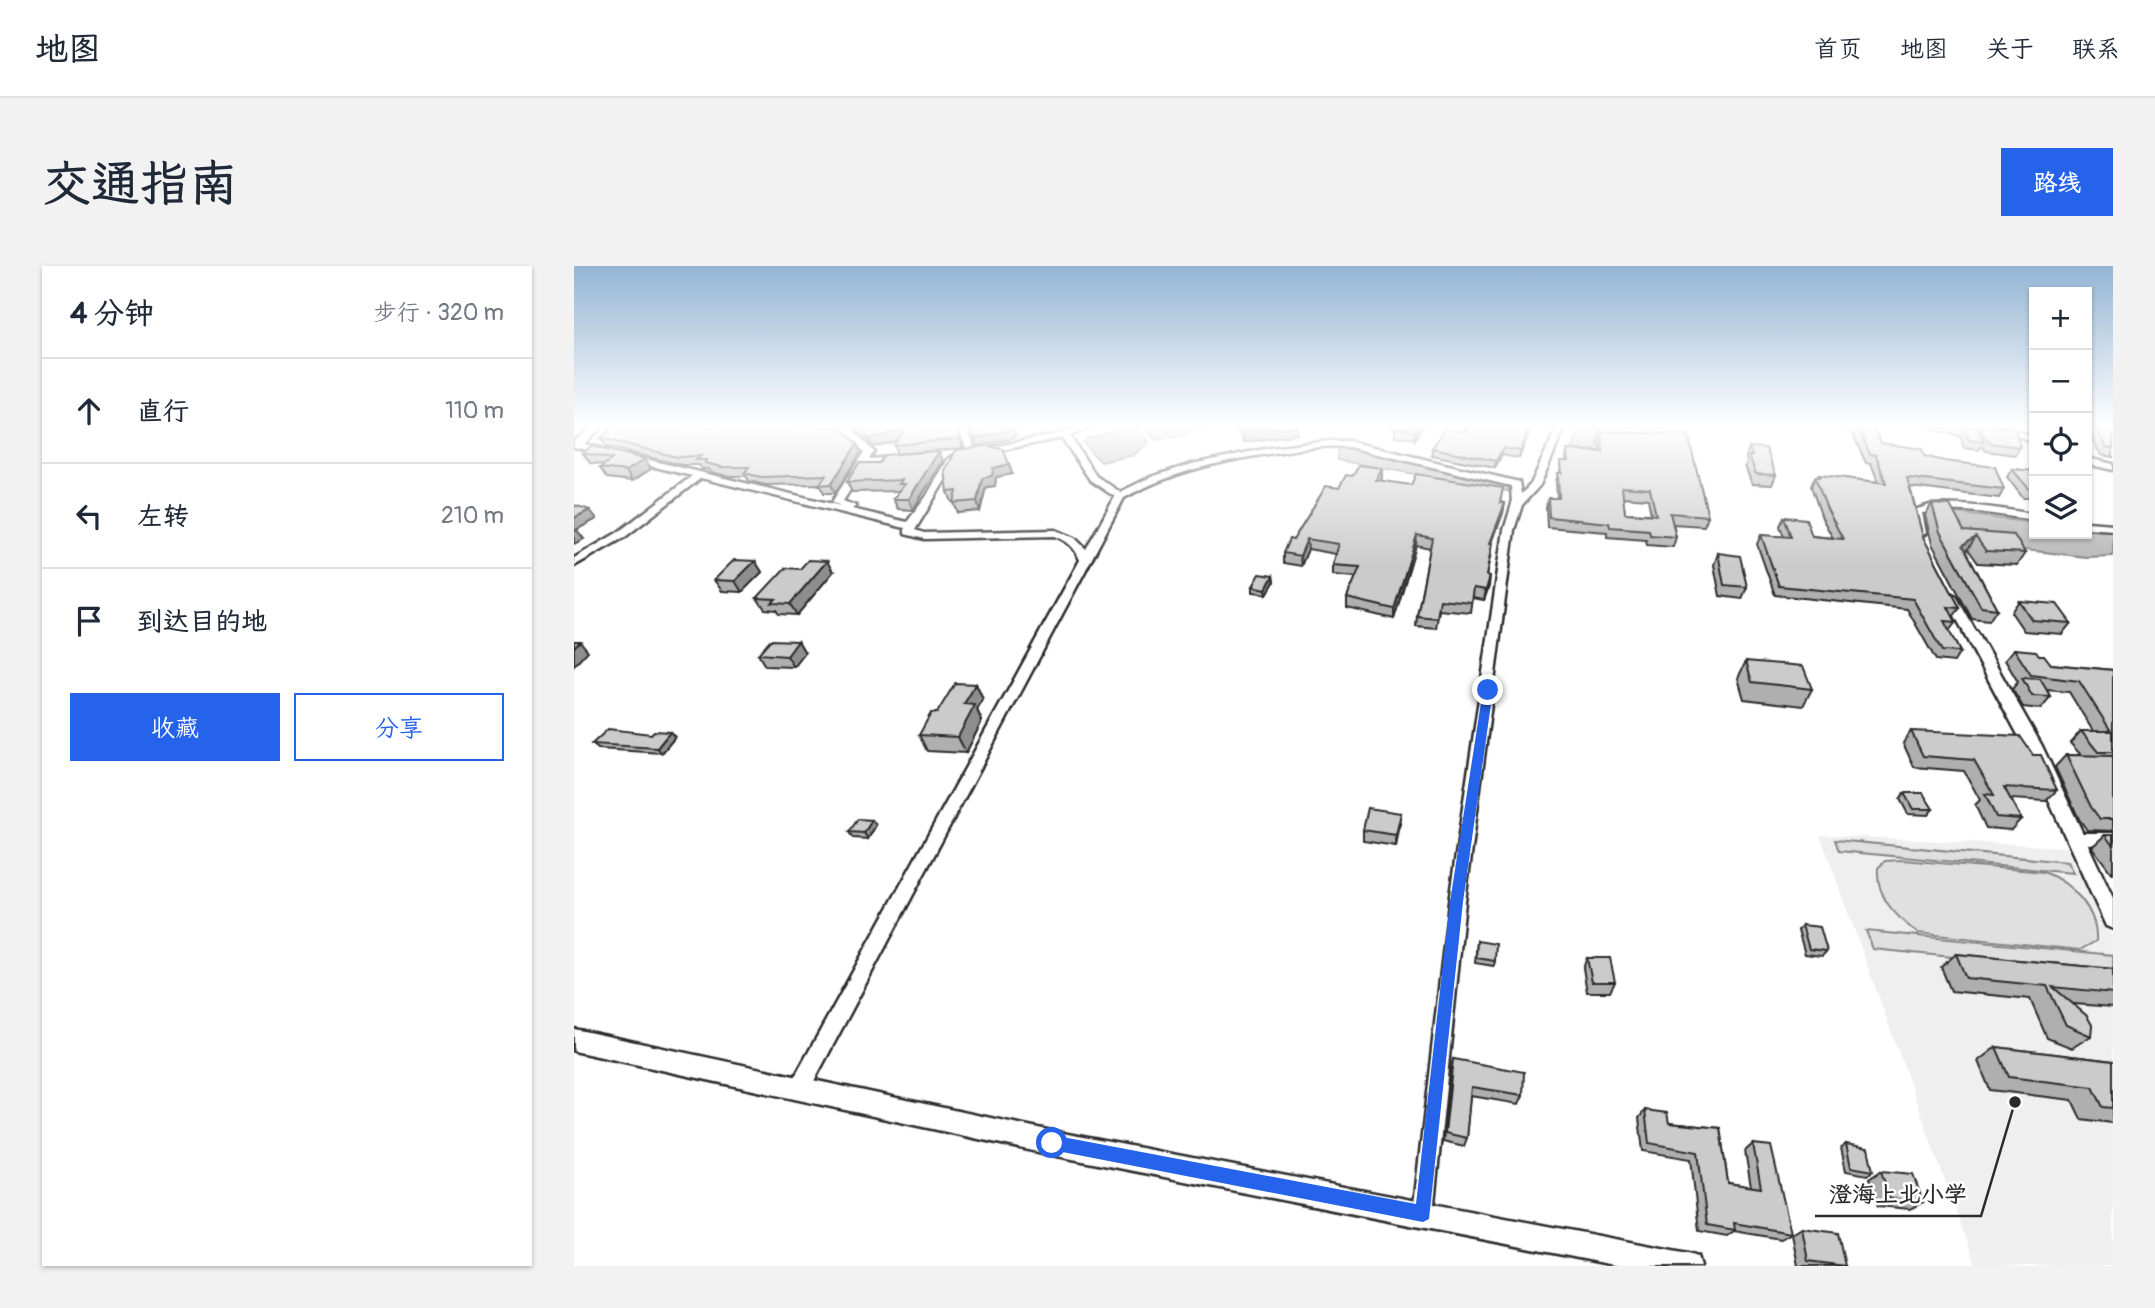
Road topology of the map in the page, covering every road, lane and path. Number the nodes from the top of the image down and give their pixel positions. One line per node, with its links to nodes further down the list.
1 (694, 474): 8 (street)
2 (855, 474): 12 (street)
3 (941, 474): 12 (street)
4 (1090, 474): 9 (street)
5 (1172, 474): 9 (street)
6 (1475, 474): 10 (street)
7 (1540, 474): 10 (street)
8 (699, 475): 12 (street); 17 (street)
9 (1120, 496): 16 (street)
10 (1517, 504): 25 (street)
11 (2029, 516): 15 (street)
12 (912, 524): 16 (street)
13 (2092, 525): 14 (street)
14 (2113, 527)
15 (1925, 545)
16 (1086, 561): 24 (street)
17 (574, 563)
18 (1945, 588): 19 (street)
19 (1970, 632): 20 (street)
20 (2075, 839): 21 (street); 22 (street)
21 (2113, 839)
22 (2113, 920)
23 (574, 1040): 24 (street)
24 (799, 1088): 25 (street)
25 (1423, 1213): 26 (street)
26 (1688, 1266)

